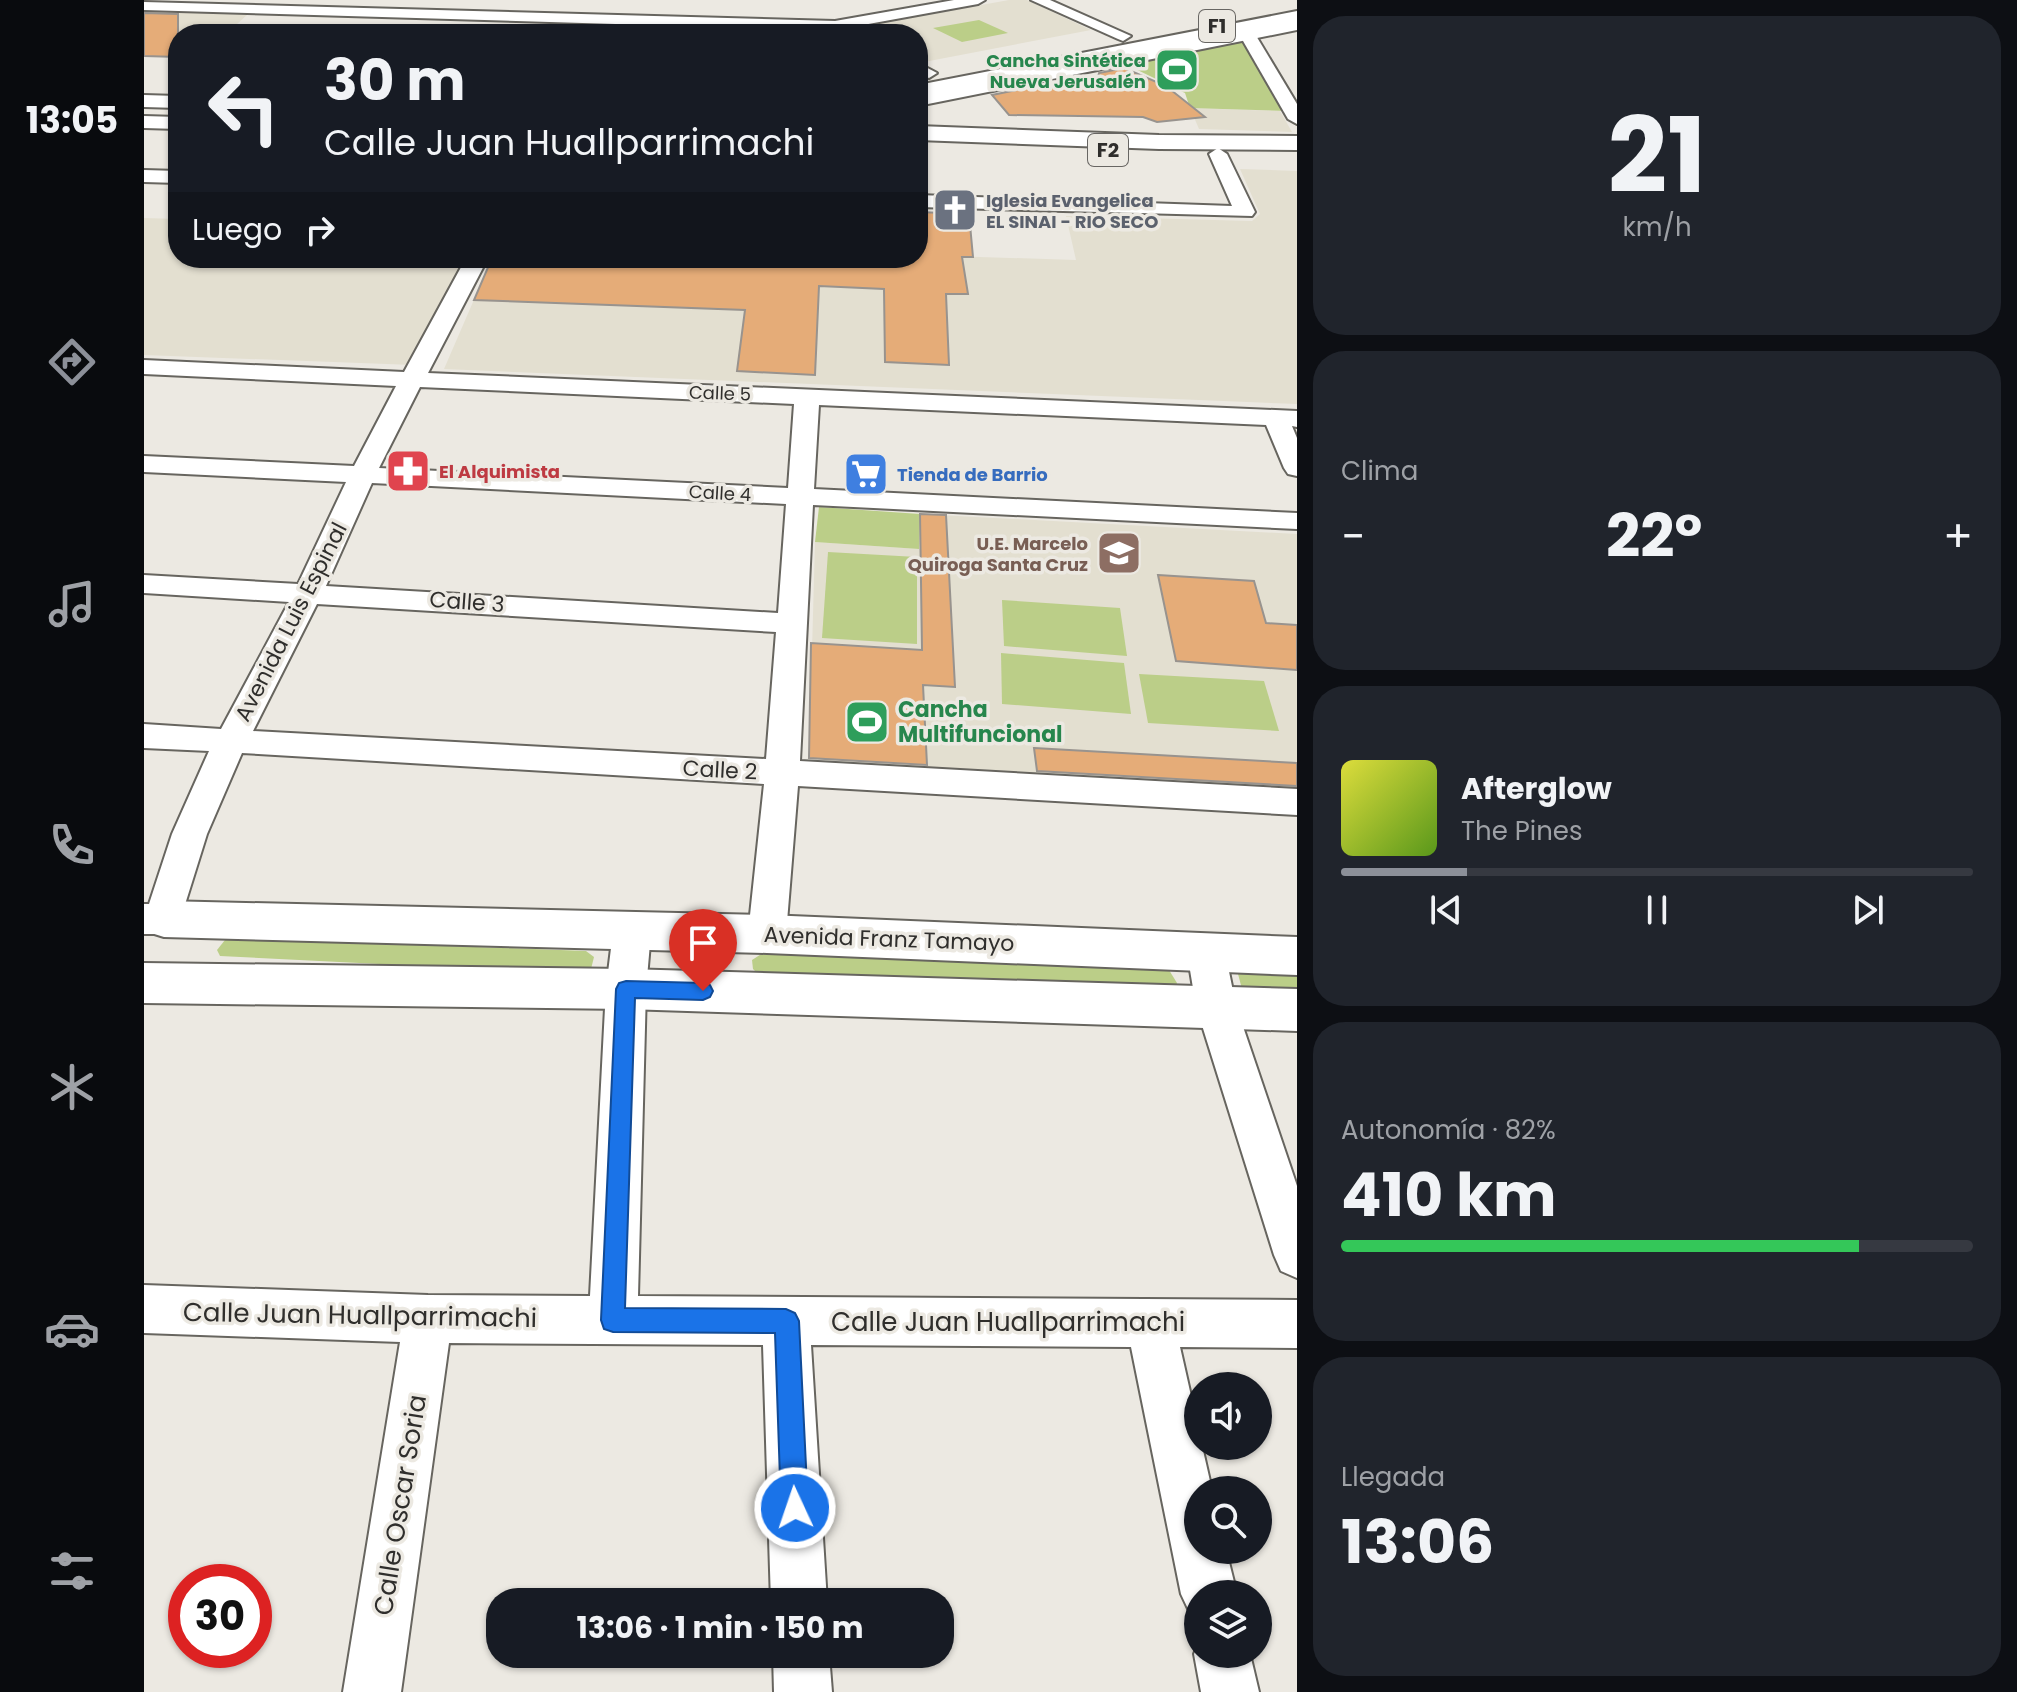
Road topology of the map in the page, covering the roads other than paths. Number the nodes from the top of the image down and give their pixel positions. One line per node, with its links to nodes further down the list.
1 (615, 0): 10 (street)
2 (978, 0): 14 (street)
3 (1038, 0): 17 (street)
4 (1297, 2): 17 (main road)
5 (204, 4): 6 (street); 8 (street)
6 (144, 6)
7 (1297, 10): 21 (main road, F1)
8 (391, 12): 10 (street); 11 (street)
9 (1297, 16): 22 (main road, F1)
10 (605, 19): 12 (street); 13 (street)
11 (381, 24)
12 (602, 24)
13 (771, 24)
14 (848, 24)
15 (1297, 24): 16 (main road)
16 (1247, 34): 18 (street); 24 (main road)
17 (1123, 36): 20 (main road)
18 (1260, 56): 19 (street); 23 (street)
19 (1285, 57)
20 (928, 74)
21 (928, 74)
22 (928, 89)
23 (1288, 90): 29 (street)
24 (928, 98)
25 (144, 101): 26 (main road)
26 (168, 102)
27 (144, 110): 28 (main road)
28 (168, 111)
29 (1297, 119)
30 (144, 122): 31 (main road)
31 (168, 123)
32 (928, 124): 36 (main road)
33 (928, 133): 36 (main road, F2)
34 (928, 143): 36 (main road, F2)
35 (1297, 143): 36 (main road, F2)
36 (1214, 147): 37 (main road, F2); 40 (street)
37 (1297, 157)
38 (144, 176): 39 (street)
39 (168, 177)
40 (928, 201)
41 (472, 268): 43 (street, Avenida Luis Espinal)
42 (144, 367): 43 (street, Calle 5)
43 (411, 381): 44 (street, Calle 5); 48 (street, Avenida Luis Espinal)
44 (807, 397): 45 (street, Calle 5); 49 (street)
45 (1286, 418): 47 (street)
46 (144, 464): 48 (street, Calle 4)
47 (1297, 468)
48 (363, 474): 49 (street, Calle 4); 52 (street, Avenida Luis Espinal)
49 (801, 497): 50 (street, Calle 4); 53 (street)
50 (1297, 521)
51 (144, 584): 52 (street, Calle 3)
52 (308, 592): 53 (street, Calle 3); 55 (street, Avenida Luis Espinal)
53 (791, 623): 56 (street)
54 (144, 736): 55 (street, Calle 2)
55 (231, 742): 56 (street, Calle 2); 58 (street, Avenida Luis Espinal)
56 (782, 773): 57 (street, Calle 2); 60 (street)
57 (1297, 802)
58 (151, 922): 59 (main road, Avenida Franz Tamayo); 63 (main road, Avenida Luis Espinal)
59 (632, 932): 60 (main road, Avenida Franz Tamayo); 64 (street)
60 (767, 934): 61 (main road, Avenida Franz Tamayo)
61 (1206, 952): 62 (main road, Avenida Franz Tamayo); 65 (street)
62 (1297, 956)
63 (145, 987): 64 (main road)
64 (626, 989): 65 (main road); 70 (street)
65 (1216, 1006): 66 (main road); 67 (street)
66 (1297, 1010)
67 (1297, 1255)
68 (144, 1309): 69 (street, Calle Juan Huallparrimachi)
69 (428, 1319): 70 (street, Calle Juan Huallparrimachi); 78 (street, Calle Oscar Soria)
70 (613, 1320): 71 (street, Calle Juan Huallparrimachi)
71 (786, 1321): 72 (street, Calle Juan Huallparrimachi); 75 (street)
72 (1150, 1323): 73 (street, Calle Juan Huallparrimachi); 74 (street)
73 (1297, 1324)
74 (1184, 1482)
75 (798, 1588)
76 (802, 1668): 79 (street)
77 (1225, 1668): 80 (street)
78 (372, 1692)
79 (803, 1692)
80 (1230, 1692)

